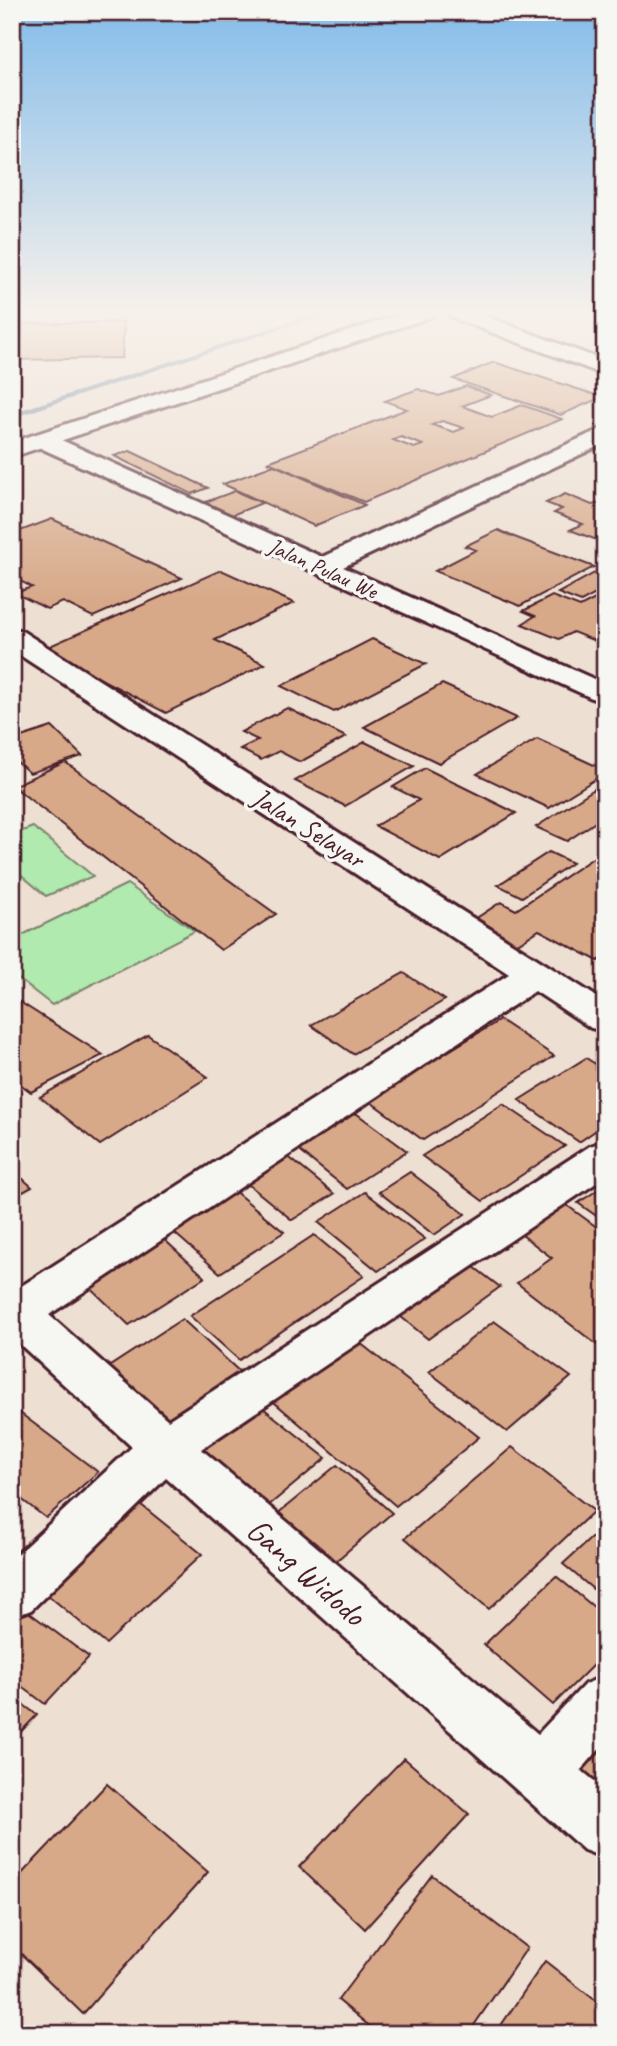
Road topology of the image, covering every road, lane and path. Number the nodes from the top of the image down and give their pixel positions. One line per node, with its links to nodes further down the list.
1 (137, 408): 3 (street)
2 (605, 433): 4 (street)
3 (42, 440): 5 (street); 7 (street, Jalan Pulau We)
4 (577, 446): 6 (street); 7 (street)
5 (12, 450)
6 (605, 456)
7 (321, 567): 9 (street, Jalan Pulau We)
8 (12, 637): 10 (street, Jalan Selayar)
9 (605, 695)
10 (536, 973): 11 (street, Jalan Selayar); 13 (street)
11 (605, 1018)
12 (605, 1156): 14 (street)
13 (15, 1311): 14 (street, Gang Widodo)
14 (165, 1447): 15 (street); 17 (street, Gang Widodo)
15 (12, 1593)
16 (605, 1702): 17 (street)
17 (540, 1774): 18 (street, Gang Widodo)
18 (605, 1829)

